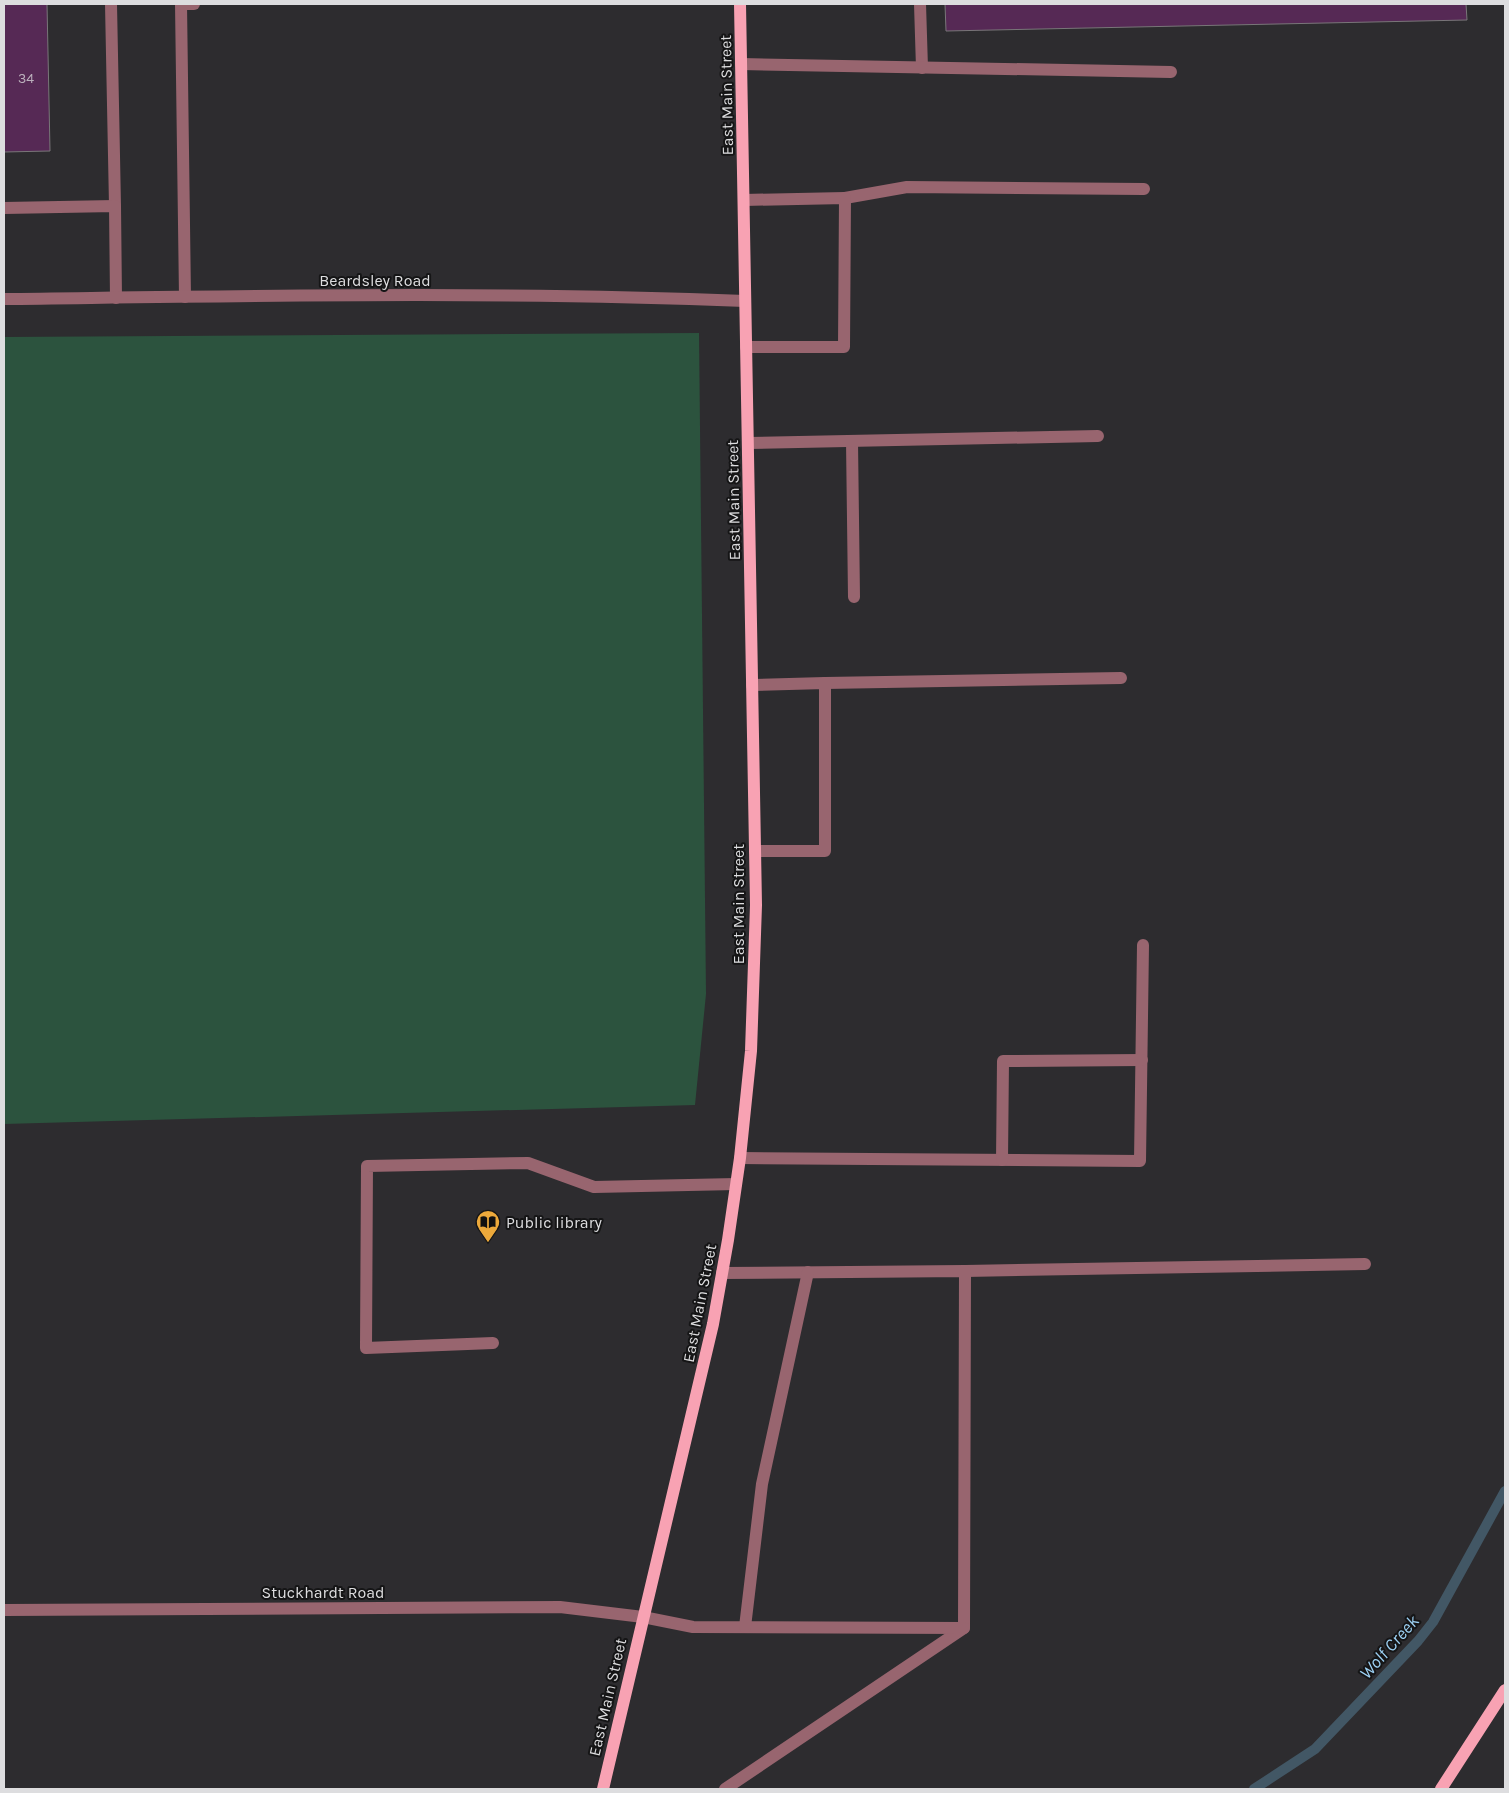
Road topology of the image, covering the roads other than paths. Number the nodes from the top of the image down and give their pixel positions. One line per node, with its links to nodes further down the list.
1 (111, 4): 12 (street)
2 (182, 4): 3 (street); 14 (street)
3 (194, 4)
4 (740, 4): 6 (main road, East Main Street)
5 (920, 4): 7 (street)
6 (741, 64): 7 (street); 11 (main road, East Main Street)
7 (922, 68): 8 (street)
8 (1171, 72)
9 (1144, 189): 10 (street)
10 (845, 198): 11 (street); 18 (street)
11 (744, 200): 17 (main road, East Main Street)
12 (115, 206): 13 (street); 15 (street)
13 (4, 208)
14 (185, 297): 15 (street, Beardsley Road); 17 (street, Beardsley Road)
15 (116, 298): 16 (street, Beardsley Road)
16 (4, 299)
17 (745, 301): 18 (main road, East Main Street)
18 (746, 347): 21 (main road, East Main Street)
19 (1098, 436): 20 (street)
20 (852, 441): 21 (street); 22 (street)
21 (748, 443): 25 (main road, East Main Street)
22 (854, 597)
23 (1121, 678): 24 (street)
24 (824, 683): 25 (street); 26 (street)
25 (752, 685): 26 (main road, East Main Street)
26 (755, 851): 29 (main road, East Main Street)
27 (1143, 945): 28 (street)
28 (1142, 1060): 30 (street); 30 (street)
29 (740, 1158): 30 (street); 31 (main road, East Main Street)
30 (1002, 1160)
31 (736, 1184): 35 (main road, East Main Street); 36 (street)
32 (1364, 1264): 33 (street)
33 (965, 1271): 34 (street); 40 (street)
34 (808, 1272): 35 (street); 39 (street)
35 (722, 1273): 38 (main road, East Main Street)
36 (493, 1343)
37 (4, 1610): 38 (street, Stuckhardt Road)
38 (643, 1616): 39 (street, Stuckhardt Road); 42 (main road, East Main Street)
39 (745, 1627): 40 (street, Stuckhardt Road)
40 (964, 1628): 43 (street)
41 (1505, 1690): 44 (main road)
42 (603, 1789)
43 (725, 1789)
44 (1441, 1789)

